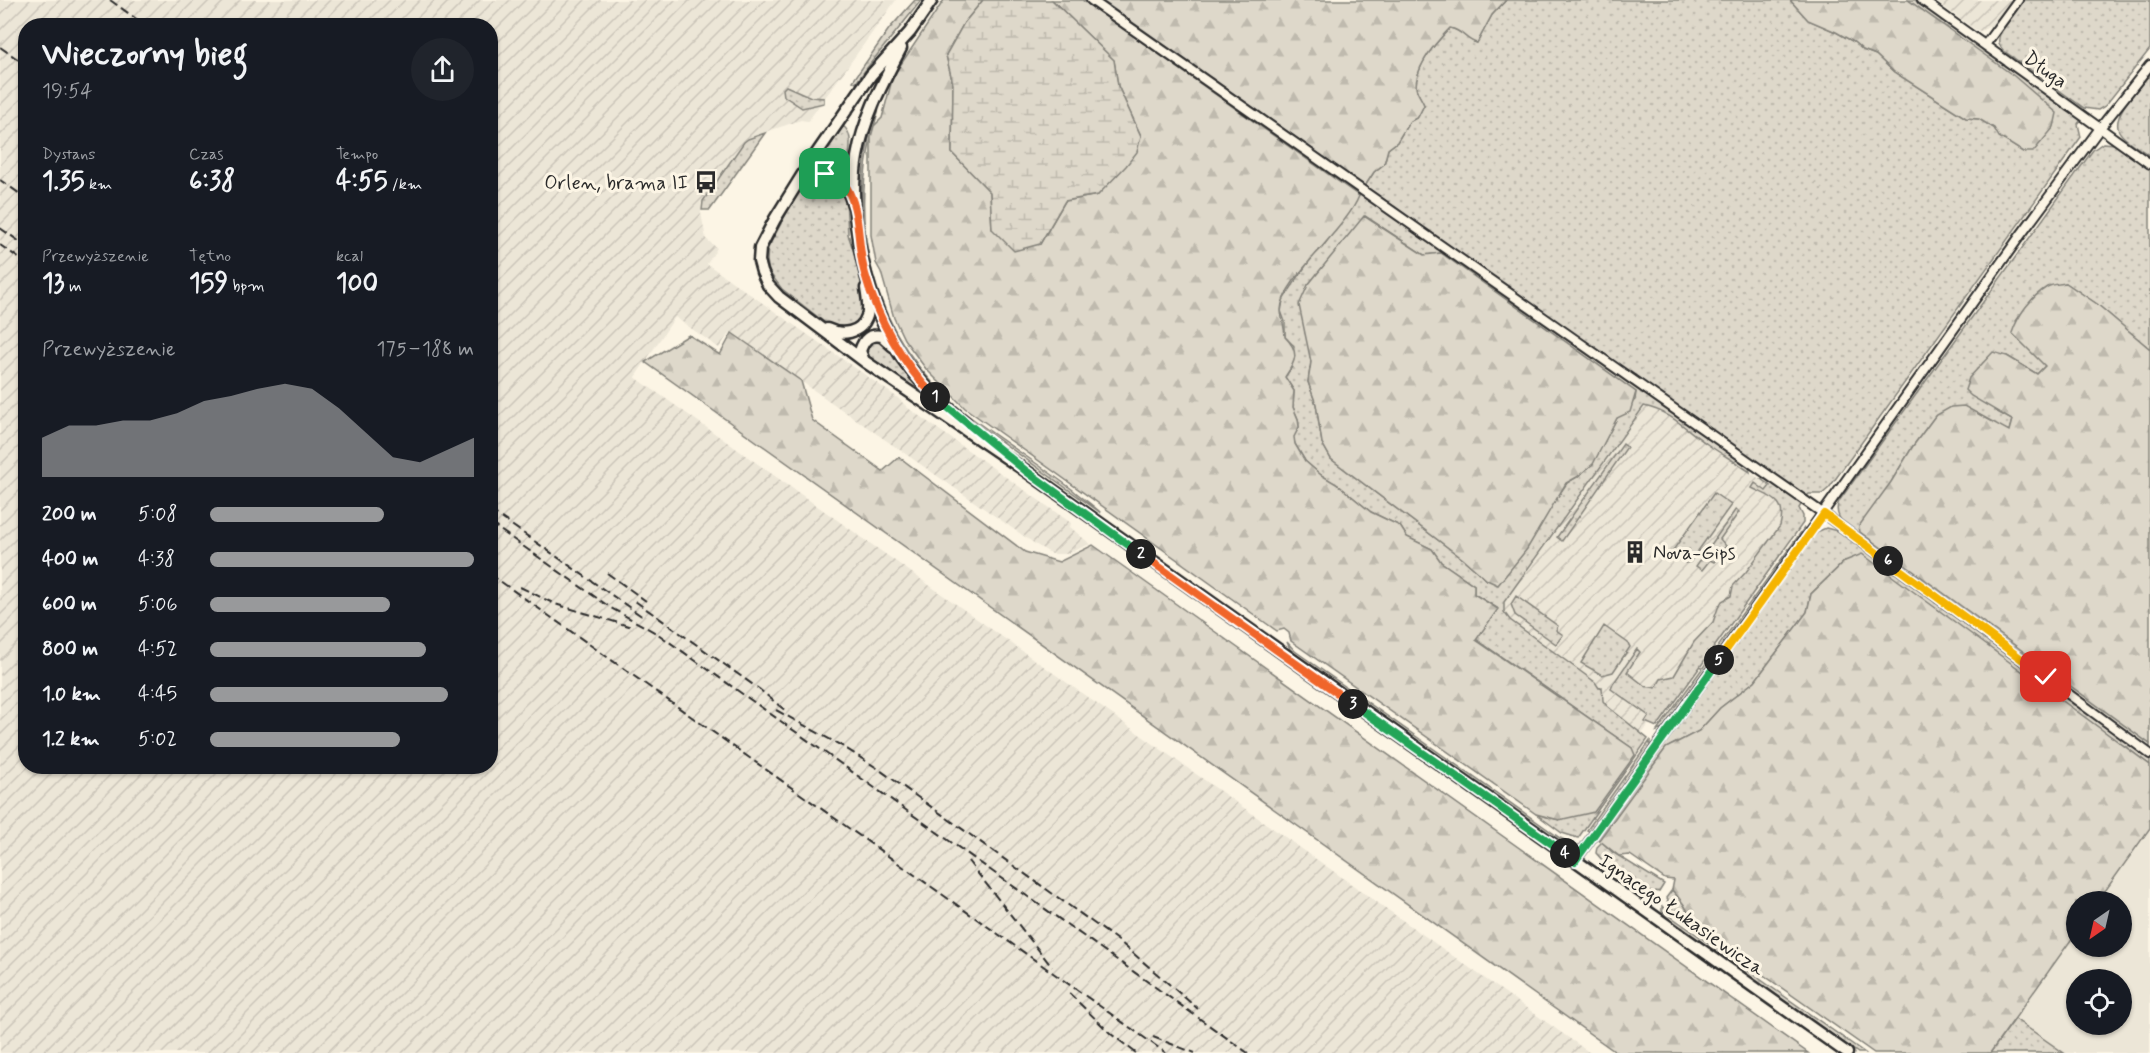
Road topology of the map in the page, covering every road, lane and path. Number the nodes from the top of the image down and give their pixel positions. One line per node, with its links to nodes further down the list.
1 (932, 0): 5 (main road, Ignacego Łukasiewicza)
2 (1091, 0): 17 (street)
3 (1922, 0): 6 (street, Długa)
4 (2018, 0): 6 (street)
5 (910, 32): 10 (main road, Ignacego Łukasiewicza); 11 (main road, Ignacego Łukasiewicza)
6 (1985, 45): 8 (street, Długa)
7 (2150, 65): 8 (street)
8 (2100, 128): 9 (street, Długa); 17 (street)
9 (2150, 164)
10 (797, 185): 11 (main road); 13 (main road, Ignacego Łukasiewicza)
11 (855, 214): 12 (main road, Ignacego Łukasiewicza)
12 (865, 274): 13 (main road); 14 (main road, Ignacego Łukasiewicza)
13 (816, 324): 15 (main road, Ignacego Łukasiewicza)
14 (901, 356): 15 (main road); 16 (main road, Ignacego Łukasiewicza)
15 (864, 361): 16 (main road, Ignacego Łukasiewicza)
16 (1026, 471): 19 (main road, Ignacego Łukasiewicza)
17 (1824, 514): 18 (street); 19 (street)
18 (2150, 754)
19 (1575, 861): 20 (main road, Ignacego Łukasiewicza)
20 (1847, 1053)

